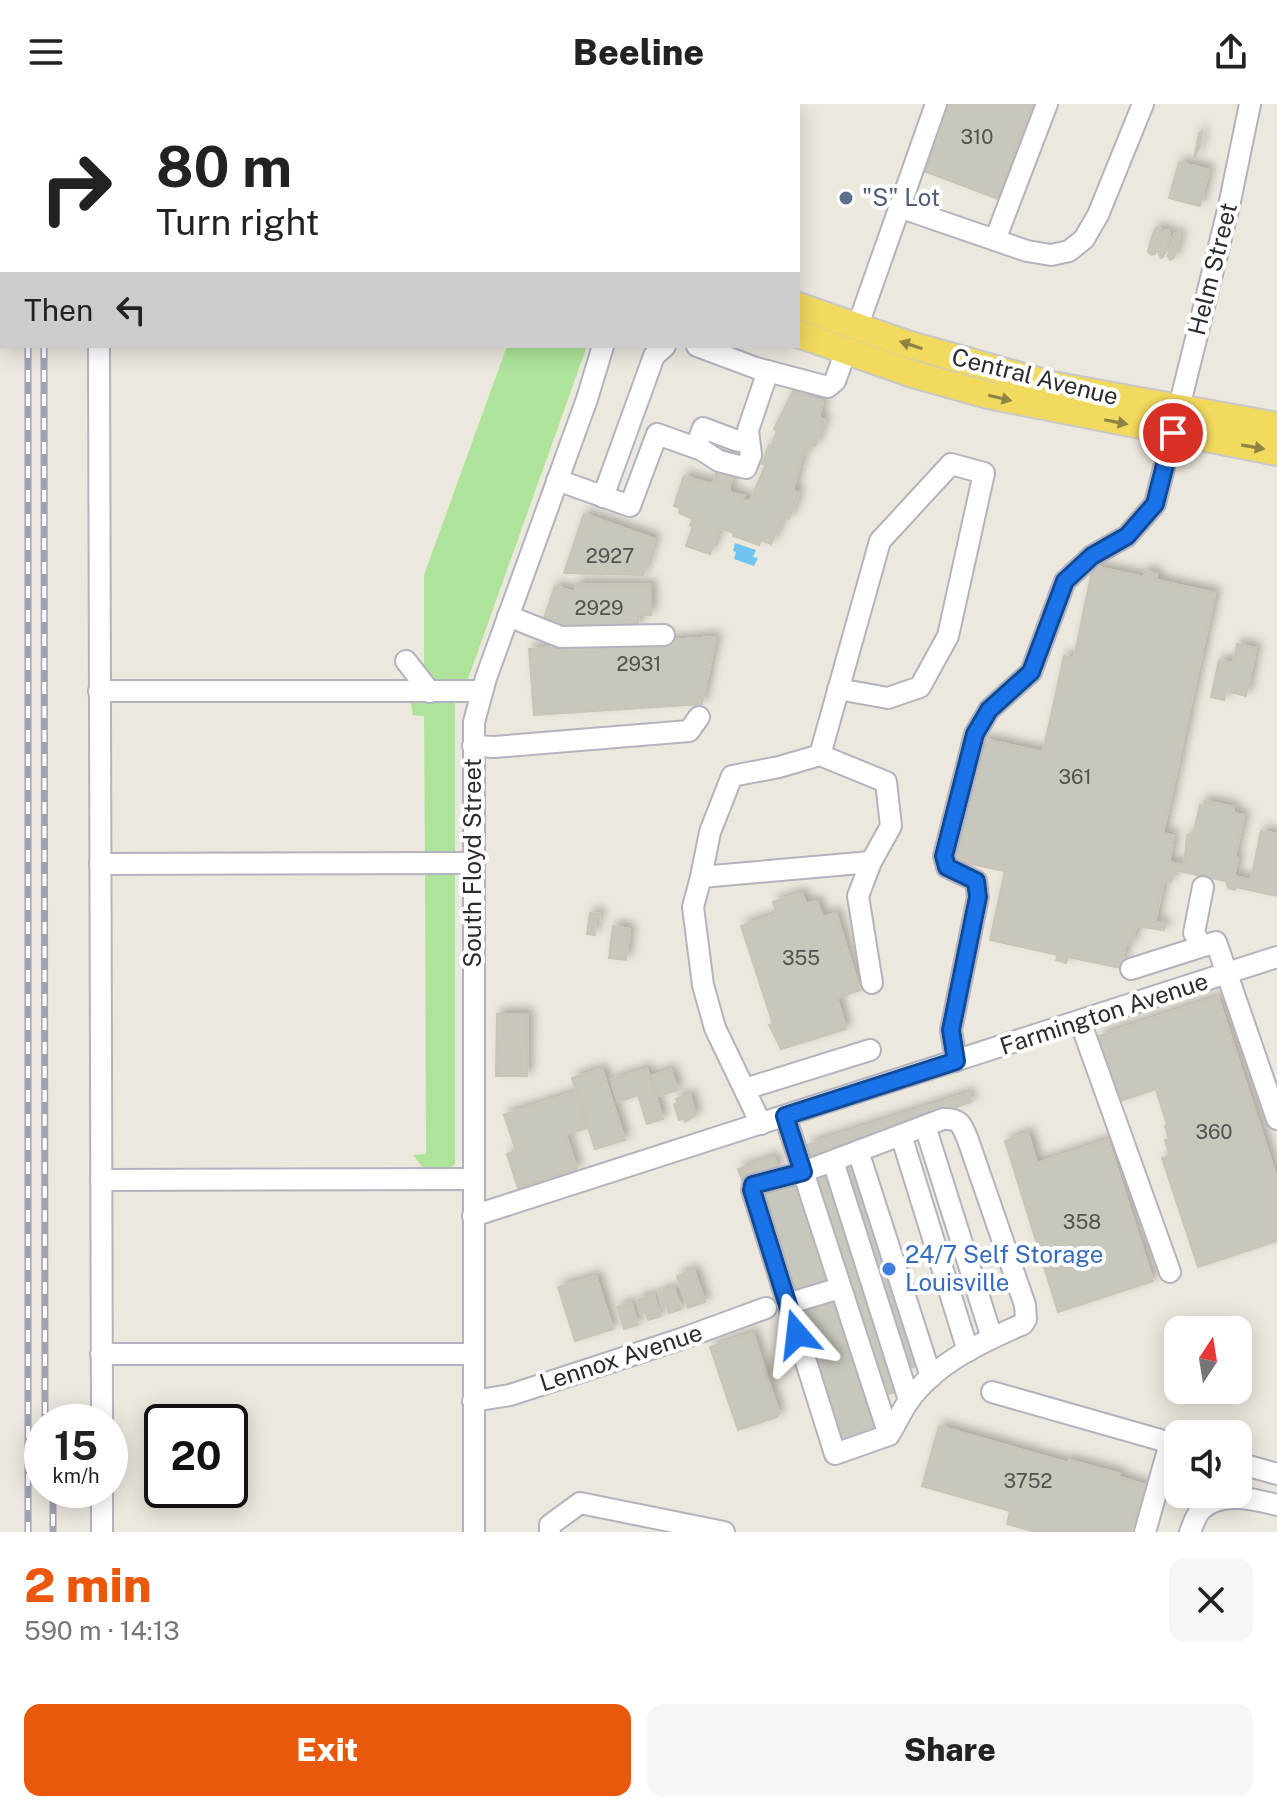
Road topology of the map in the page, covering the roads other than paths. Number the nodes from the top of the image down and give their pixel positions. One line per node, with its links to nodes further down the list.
1 (936, 104): 5 (street)
2 (1047, 104): 6 (street)
3 (1143, 104): 6 (street)
4 (1250, 104): 15 (street, Helm Street)
5 (899, 207): 6 (street); 9 (street)
6 (995, 240)
7 (800, 307): 9 (main road, Central Avenue)
8 (800, 334): 9 (main road, Central Avenue)
9 (851, 339): 14 (street); 15 (main road, Central Avenue)
10 (99, 348): 26 (street)
11 (602, 348): 20 (street, South Floyd Street)
12 (663, 348): 16 (street)
13 (703, 348): 14 (street)
14 (768, 371): 18 (street)
15 (1175, 421): 17 (main road, Central Avenue); 19 (main road, Central Avenue, one-way to 19); 45 (street, Helm Street)
16 (629, 425): 18 (street); 21 (street)
17 (1277, 426)
18 (657, 434): 21 (street)
19 (1277, 452)
20 (557, 480): 21 (street); 22 (street, South Floyd Street)
21 (603, 497)
22 (508, 616): 23 (street); 27 (street, South Floyd Street)
23 (664, 635)
24 (406, 661): 28 (street)
25 (838, 689): 25 (street); 31 (street)
26 (99, 691): 28 (street); 34 (street)
27 (482, 691): 28 (street); 30 (street, South Floyd Street)
28 (430, 692)
29 (699, 717): 30 (street)
30 (473, 746): 33 (street, South Floyd Street)
31 (820, 755): 32 (street); 35 (street)
32 (871, 862): 35 (street); 41 (street)
33 (472, 863): 34 (street); 55 (street, South Floyd Street)
34 (100, 864): 56 (street)
35 (701, 877): 46 (street)
36 (1203, 887): 37 (street)
37 (1195, 948): 39 (street); 40 (street); 42 (street)
38 (1277, 957): 40 (street, Farmington Avenue)
39 (1131, 969)
40 (1226, 974): 42 (street, Farmington Avenue); 48 (street)
41 (872, 983)
42 (1198, 983): 43 (street, Farmington Avenue)
43 (1080, 1021): 45 (street, Farmington Avenue); 58 (street)
44 (870, 1050): 46 (street)
45 (956, 1061): 47 (street, Farmington Avenue)
46 (745, 1089): 49 (street)
47 (785, 1116): 49 (street, Farmington Avenue); 54 (street)
48 (1277, 1119)
49 (761, 1124): 57 (street, Farmington Avenue)
50 (925, 1126): 51 (street); 62 (street); 62 (street)
51 (901, 1135): 52 (street); 63 (street)
52 (858, 1151): 53 (street); 66 (street)
53 (833, 1161): 54 (street); 68 (street)
54 (803, 1172): 59 (street); 60 (street)
55 (473, 1179): 56 (street); 57 (street, South Floyd Street)
56 (101, 1180): 64 (street)
57 (473, 1216): 65 (street, South Floyd Street)
58 (1170, 1272)
59 (840, 1288): 60 (street); 71 (street)
60 (787, 1304): 71 (street)
61 (766, 1308): 69 (street, Lennox Avenue)
62 (992, 1338): 63 (street)
63 (968, 1351): 66 (street)
64 (101, 1354): 65 (street); 70 (street)
65 (474, 1354): 69 (street, South Floyd Street)
66 (931, 1377): 68 (street)
67 (992, 1392): 72 (street)
68 (909, 1400): 71 (street)
69 (473, 1401): 79 (street, South Floyd Street)
70 (102, 1404)
71 (889, 1435)
72 (1164, 1441)
73 (1252, 1467): 75 (street)
74 (1164, 1474): 82 (street)
75 (1277, 1474)
76 (1277, 1505): 83 (street)
77 (102, 1508): 78 (street)
78 (102, 1532)
79 (474, 1532)
80 (550, 1532): 81 (street)
81 (724, 1532)
82 (1145, 1532)
83 (1190, 1532)

